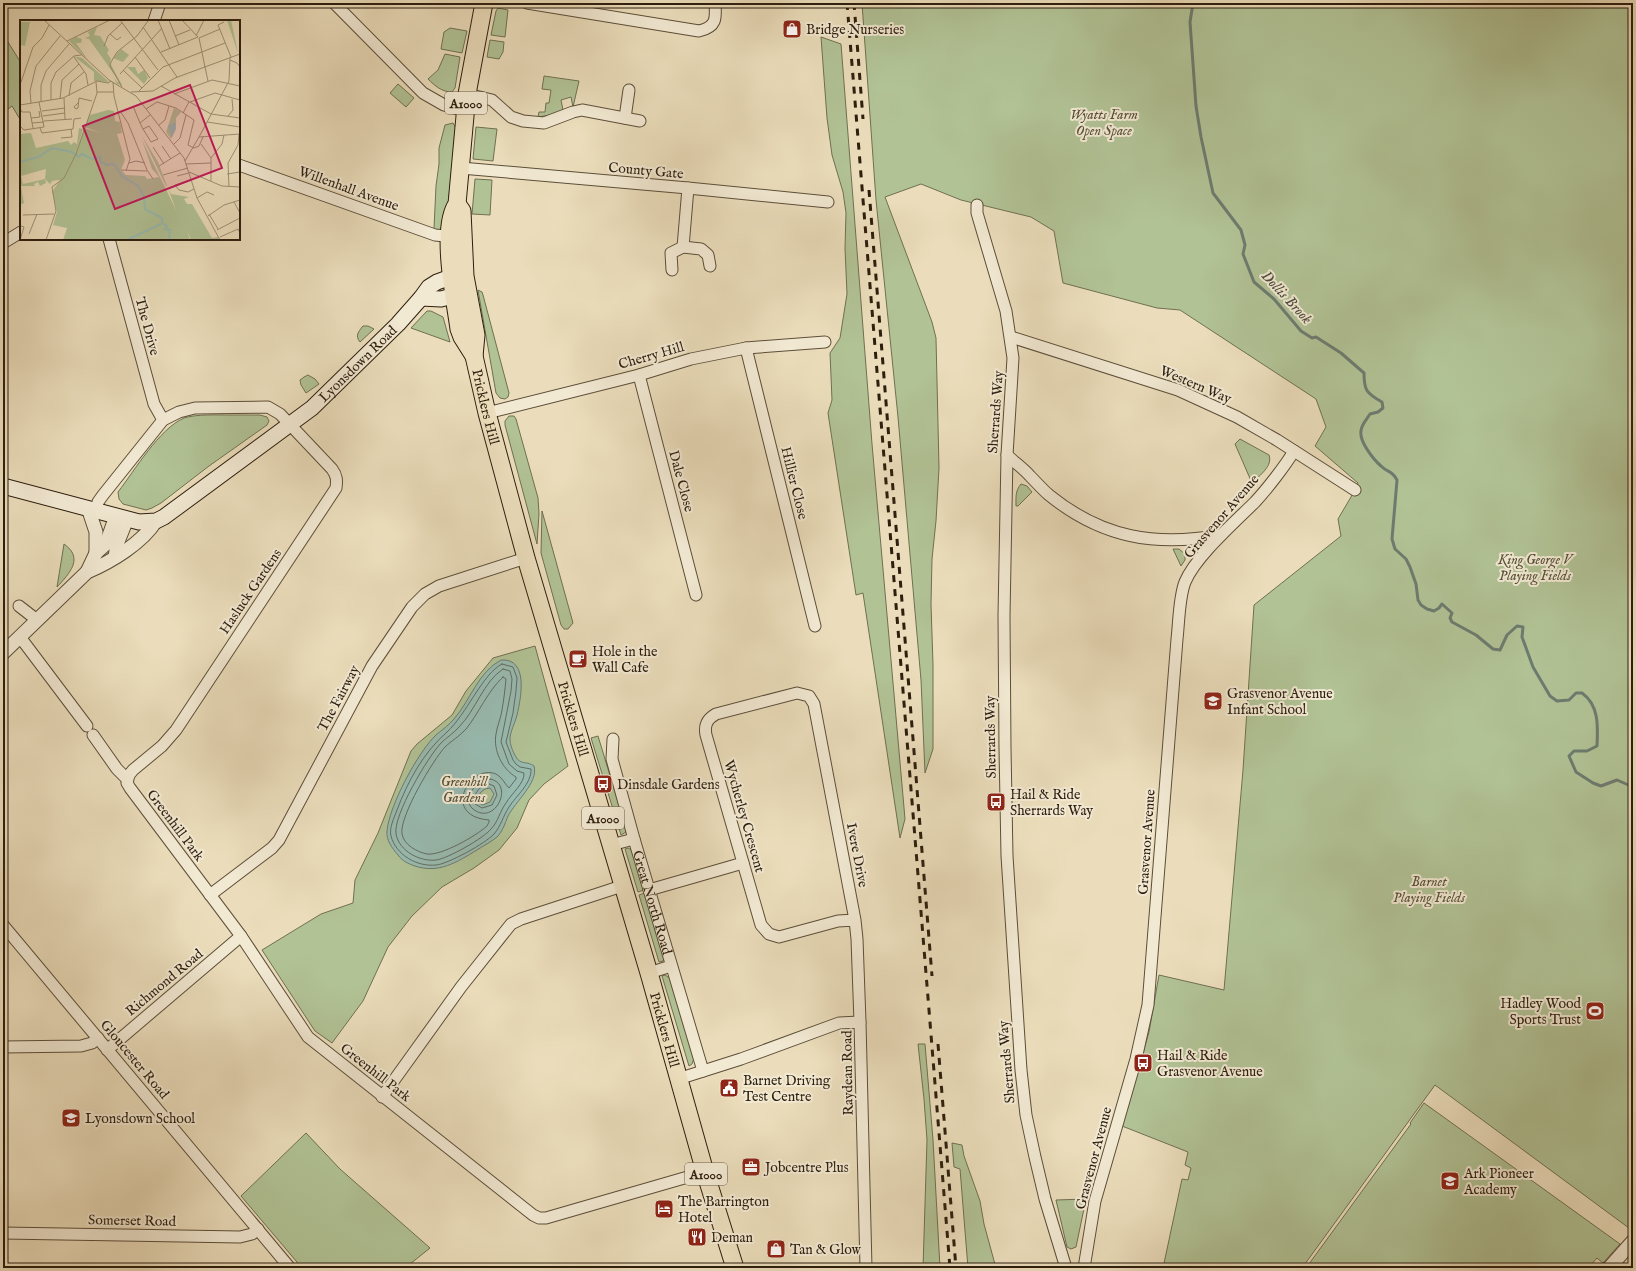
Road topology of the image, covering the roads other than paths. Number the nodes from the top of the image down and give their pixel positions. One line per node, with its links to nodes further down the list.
1 (160, 3): 6 (street)
2 (334, 3): 9 (street)
3 (484, 3): 8 (main road, A1000)
4 (526, 3): 5 (street)
5 (715, 3)
6 (154, 20)
7 (629, 90): 10 (street)
8 (468, 94): 9 (main road, A1000); 10 (street)
9 (466, 111): 13 (main road, A1000)
10 (625, 118): 11 (street)
11 (640, 121)
12 (240, 165): 18 (street, Willenhall Avenue)
13 (461, 168): 14 (street, County Gate); 18 (main road, A1000)
14 (688, 188): 15 (street, County Gate); 21 (street)
15 (828, 202)
16 (977, 205): 25 (street, Sherrards Way)
17 (20, 233): 20 (street)
18 (456, 237): 24 (main road, A1000)
19 (109, 240): 30 (street, The Drive)
20 (3, 243)
21 (683, 247): 22 (street); 23 (street)
22 (710, 266)
23 (672, 270)
24 (460, 285): 29 (main road, Pricklers Hill / A1000); 31 (main road, Lyonsdown Road)
25 (1011, 337): 32 (street, Western Way); 33 (street, Sherrards Way)
26 (825, 342): 27 (street, Cherry Hill)
27 (746, 348): 28 (street, Cherry Hill); 47 (street, Hillier Close)
28 (639, 375): 29 (street, Cherry Hill); 44 (street, Dale Close)
29 (487, 414): 42 (main road, Pricklers Hill / A1000)
30 (163, 420): 31 (street); 36 (street)
31 (290, 425): 38 (main road, Lyonsdown Road); 52 (street, Hasluck Gardens)
32 (1294, 451): 35 (street, Western Way); 39 (street, Grasvenor Avenue)
33 (1007, 456): 39 (street); 78 (street, Sherrards Way)
34 (3, 486): 36 (main road)
35 (1355, 490)
36 (92, 509): 37 (main road); 40 (street, Lyonsdown Road)
37 (121, 517): 38 (main road); 40 (street, Lyonsdown Road); 41 (street)
38 (156, 521): 41 (street, Lyonsdown Road)
39 (1222, 535): 79 (street, Grasvenor Avenue)
40 (96, 553): 43 (street, Lyonsdown Road)
41 (115, 557): 43 (street, Lyonsdown Road)
42 (526, 558): 54 (main road, Pricklers Hill / A1000); 58 (street, The Fairway)
43 (87, 572): 46 (street, Lyonsdown Road)
44 (696, 595)
45 (19, 606): 46 (street)
46 (36, 620): 48 (street, Lyonsdown Road)
47 (815, 626)
48 (20, 637): 49 (street, Lyonsdown Road); 52 (street, Greenhill Park)
49 (4, 650)
50 (809, 696): 55 (street, Wycherley Crescent); 59 (street, Ivere Drive)
51 (613, 739): 53 (street, Great North Road)
52 (130, 775): 58 (street, Greenhill Park)
53 (634, 839): 54 (street, Great North Road); 57 (street, Great North Road)
54 (611, 845): 56 (main road, Pricklers Hill / A1000)
55 (743, 863): 57 (street); 59 (street, Wycherley Crescent)
56 (622, 886): 63 (main road, Pricklers Hill / A1000); 70 (street)
57 (649, 890): 62 (street, Great North Road)
58 (210, 895): 61 (street, Greenhill Park)
59 (855, 920): 64 (street, Ivere Drive)
60 (3, 925): 65 (street, Gloucester Road)
61 (241, 936): 67 (street, Richmond Road); 70 (street, Greenhill Park)
62 (671, 966): 63 (street, Great North Road); 68 (street, Great North Road)
63 (649, 973): 69 (main road, Pricklers Hill / A1000)
64 (860, 1022): 68 (street, Raydean Road); 77 (street, Raydean Road)
65 (98, 1038): 66 (street); 67 (street, Gloucester Road)
66 (3, 1047)
67 (107, 1050): 72 (street, Gloucester Road)
68 (703, 1071): 69 (street, Raydean Road)
69 (678, 1079): 71 (main road, A1000)
70 (382, 1096): 71 (street, Greenhill Park)
71 (705, 1172): 76 (main road, A1000)
72 (258, 1229): 73 (street, Somerset Road); 75 (street, Gloucester Road)
73 (3, 1233)
74 (1633, 1241): 80 (street)
75 (290, 1268)
76 (735, 1268)
77 (866, 1268)
78 (1066, 1268)
79 (1084, 1268)
80 (1609, 1268)

